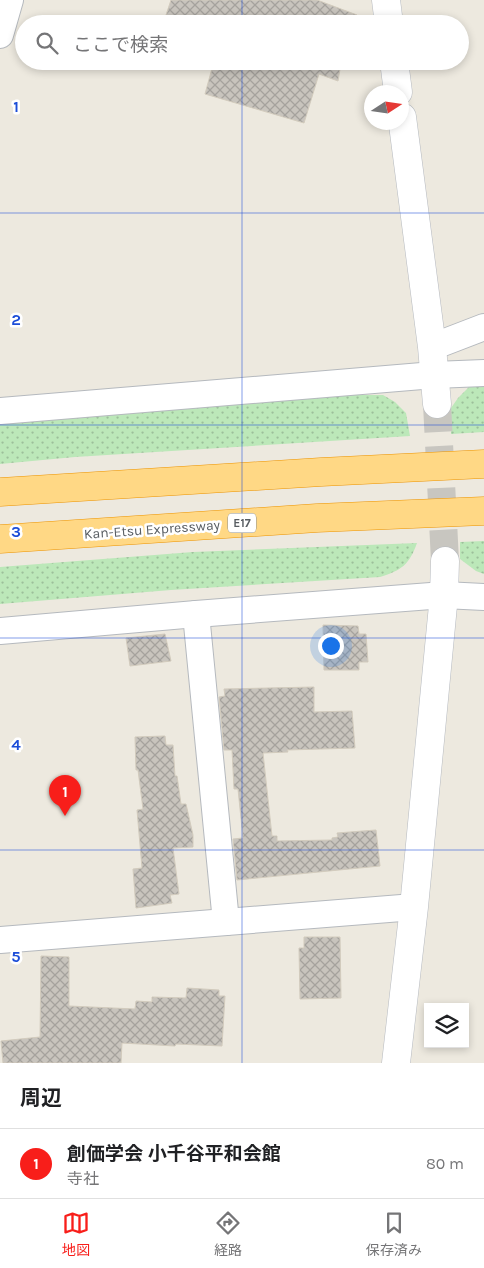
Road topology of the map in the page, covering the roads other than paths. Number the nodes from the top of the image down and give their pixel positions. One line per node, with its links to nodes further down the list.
1 (10, 0): 4 (street)
2 (386, 0): 3 (street)
3 (388, 15)
4 (0, 36)
5 (395, 70): 6 (street)
6 (397, 85)
7 (404, 130): 9 (street)
8 (484, 327): 9 (street)
9 (432, 347): 11 (street)
10 (484, 373): 11 (street)
11 (434, 375): 12 (street); 13 (street)
12 (438, 404)
13 (0, 412)
14 (484, 464): 15 (highway)
15 (0, 492)
16 (484, 512): 17 (highway, Kan-Etsu Expressway / E17)
17 (0, 539)
18 (445, 561): 19 (street)
19 (444, 595): 20 (street); 21 (street); 23 (street)
20 (484, 596)
21 (196, 614): 22 (street); 24 (street)
22 (0, 631)
23 (414, 907): 24 (street); 26 (street)
24 (226, 922): 25 (street)
25 (0, 940)
26 (396, 1063)

